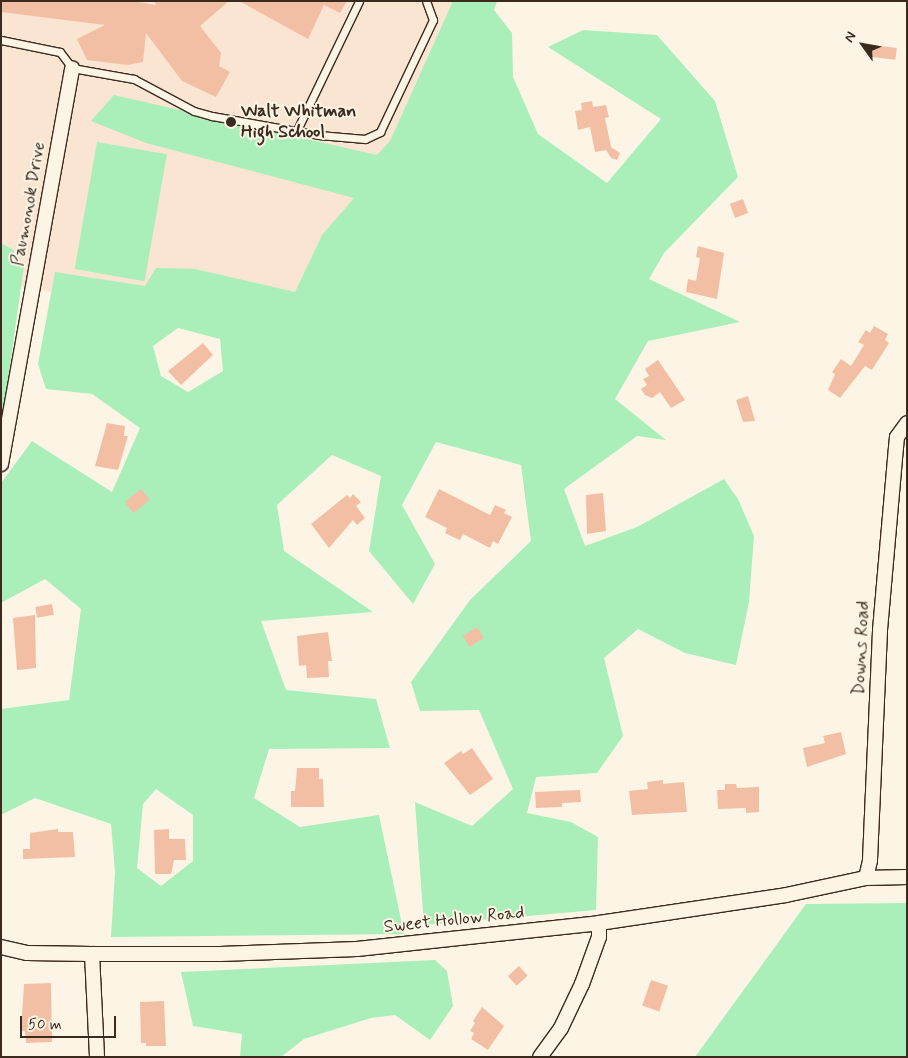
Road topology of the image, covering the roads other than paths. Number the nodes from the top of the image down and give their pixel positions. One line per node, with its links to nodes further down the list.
1 (359, 1): 5 (lane)
2 (426, 1): 5 (lane)
3 (1, 40): 4 (lane)
4 (72, 68): 5 (lane); 7 (street, Paumonok Drive)
5 (297, 130)
6 (907, 423): 9 (street, Downs Road)
7 (1, 464)
8 (907, 877): 9 (street, Sweet Hollow Road)
9 (866, 878): 10 (street, Sweet Hollow Road)
10 (599, 923): 12 (street, Sweet Hollow Road); 14 (street)
11 (1, 947): 12 (street, Sweet Hollow Road)
12 (92, 954): 13 (street)
13 (97, 1057)
14 (540, 1057)

